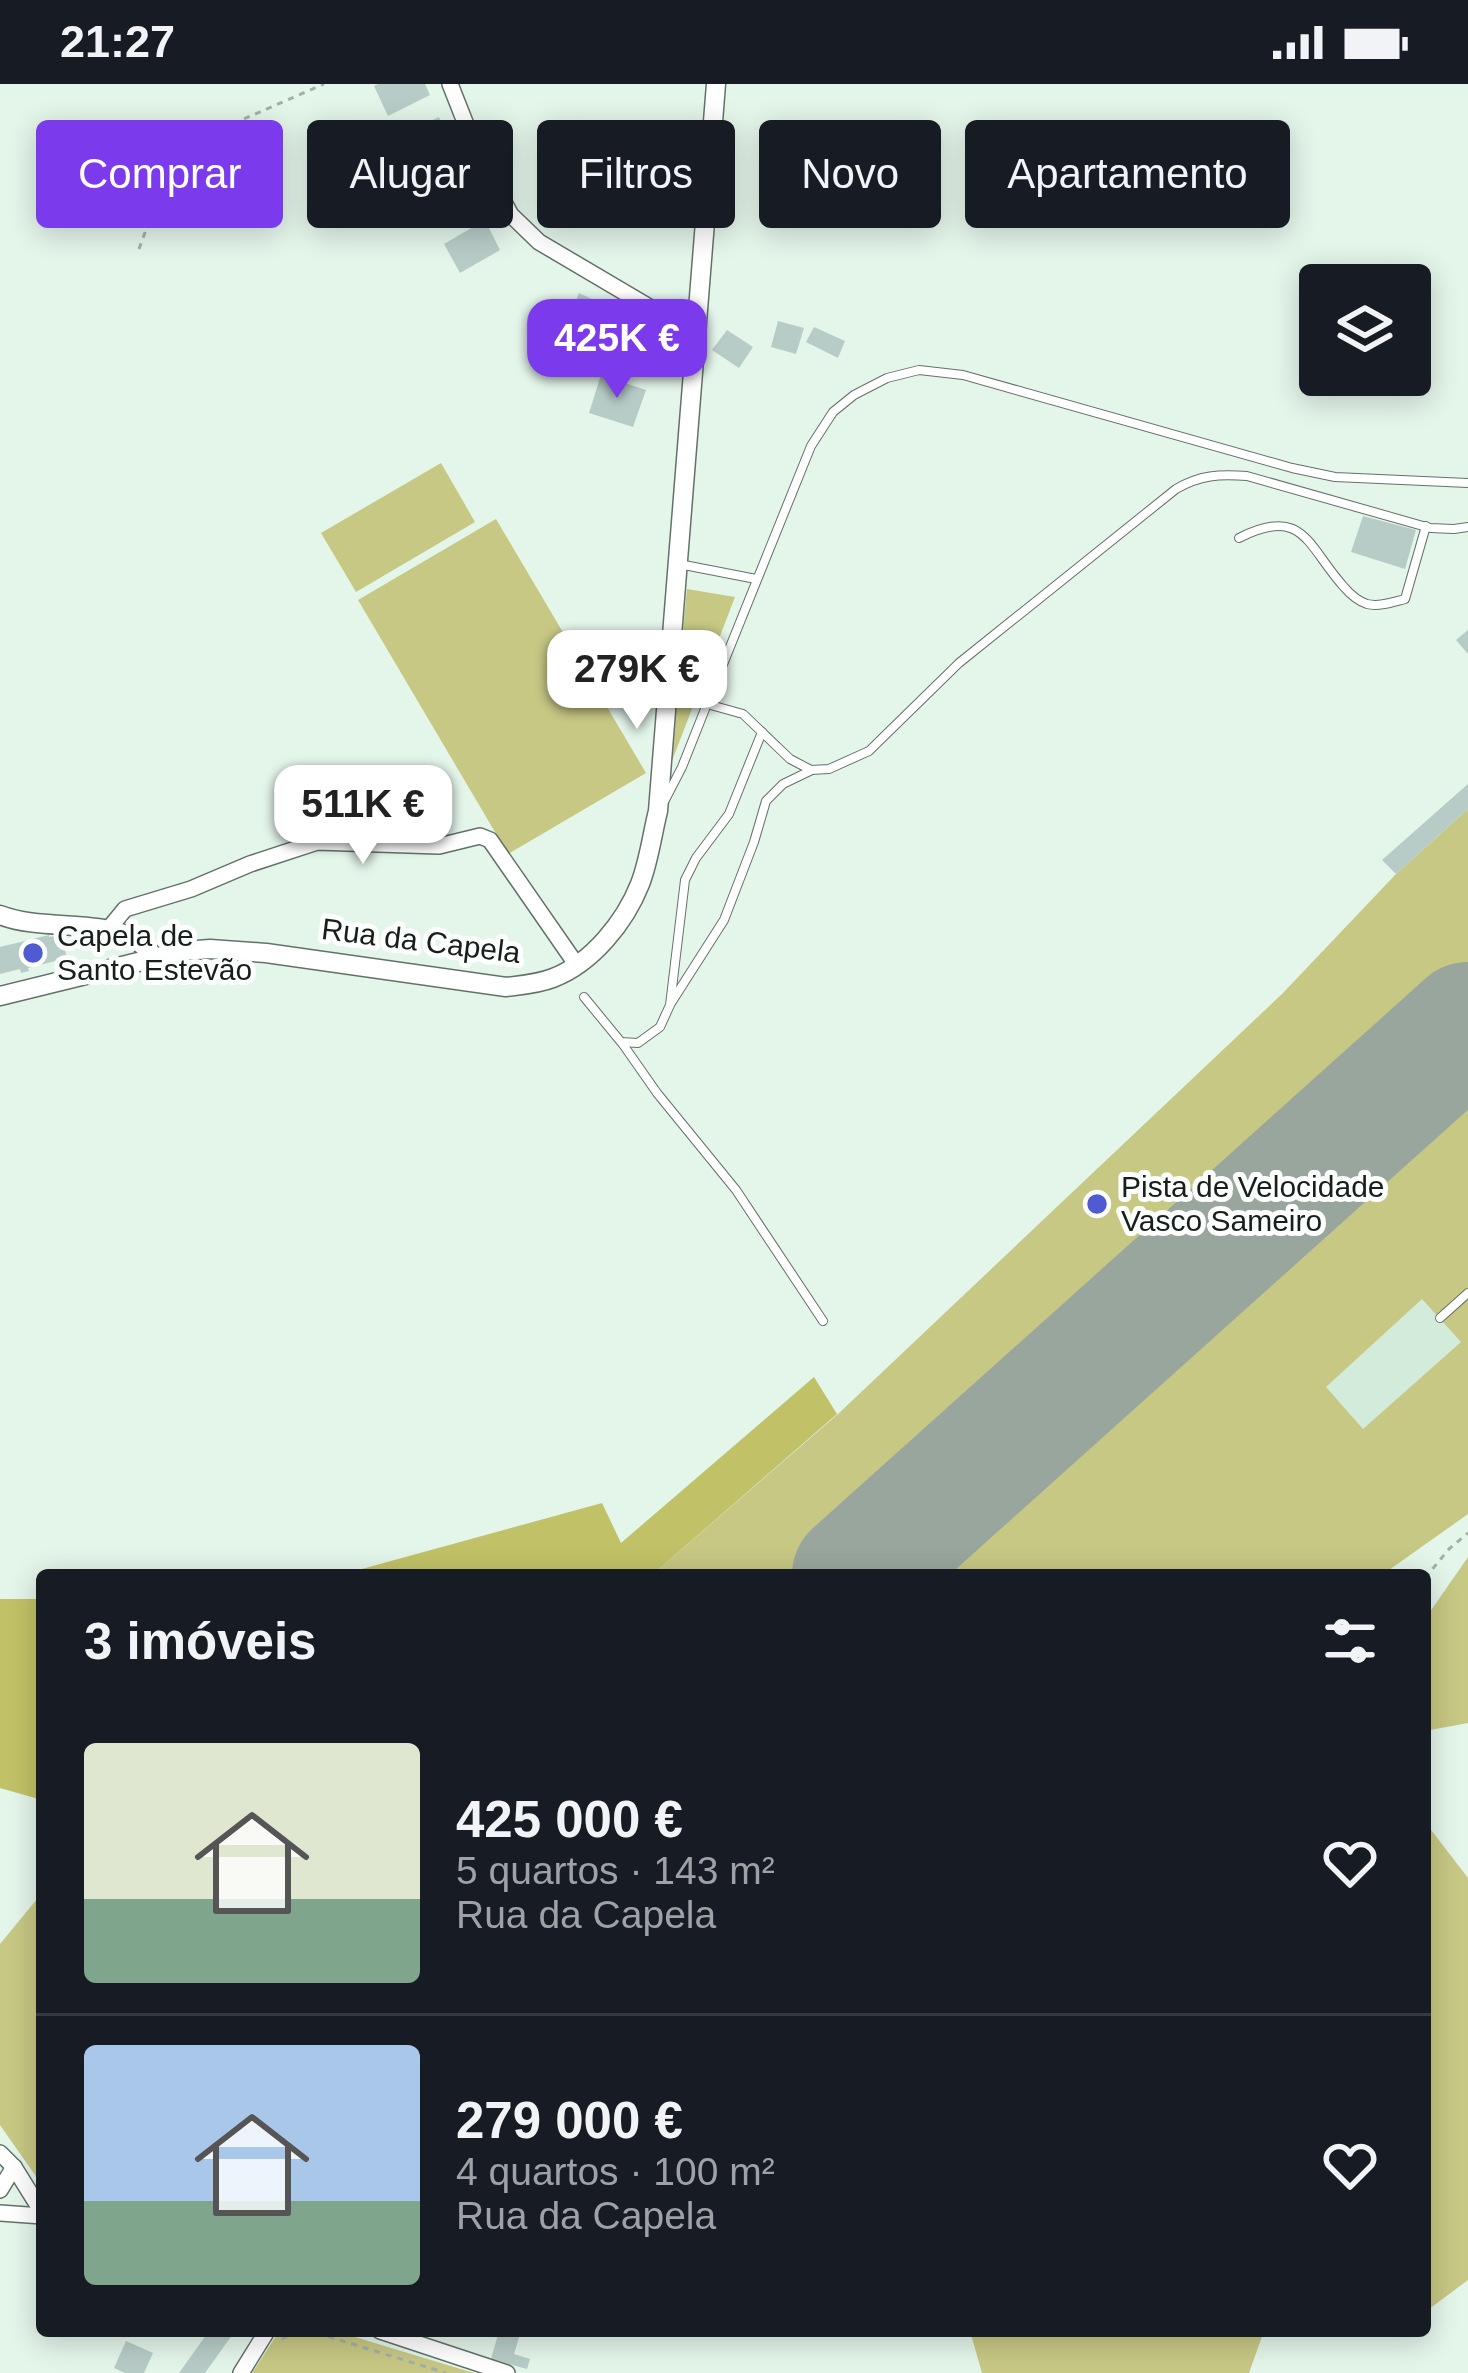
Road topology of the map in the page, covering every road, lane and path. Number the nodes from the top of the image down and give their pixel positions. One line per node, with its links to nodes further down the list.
1 (324, 84): 4 (path)
2 (450, 84): 5 (street)
3 (716, 84): 5 (street, Rua da Capela)
4 (139, 249)
5 (697, 322): 10 (street, Rua da Capela)
6 (1468, 483): 11 (lane)
7 (1426, 526): 8 (lane); 9 (lane); 14 (lane)
8 (1468, 527)
9 (1239, 538)
10 (677, 564): 11 (lane); 15 (street, Rua da Capela)
11 (756, 579): 12 (lane)
12 (706, 704): 13 (lane); 15 (lane)
13 (762, 732): 14 (lane); 22 (lane)
14 (811, 770): 22 (lane)
15 (656, 817): 19 (street, Rua da Capela)
16 (0, 915): 17 (street)
17 (107, 931): 18 (street); 19 (street)
18 (154, 957): 19 (street, Rua da Capela); 20 (street, Rua da Capela)
19 (576, 964)
20 (0, 996)
21 (584, 997): 23 (lane)
22 (670, 1004): 23 (lane)
23 (621, 1042): 26 (lane)
24 (1468, 1293): 25 (lane)
25 (1440, 1318)
26 (823, 1321)
27 (1468, 1533): 28 (path)
28 (1431, 1571)
29 (0, 2152): 30 (street)
30 (14, 2167): 31 (street); 32 (street)
31 (0, 2190)
32 (36, 2204)
33 (0, 2212): 34 (street)
34 (36, 2214)
35 (272, 2337): 38 (street)
36 (330, 2337): 39 (path)
37 (398, 2337): 40 (street)
38 (241, 2373)
39 (446, 2373)
40 (507, 2373)

